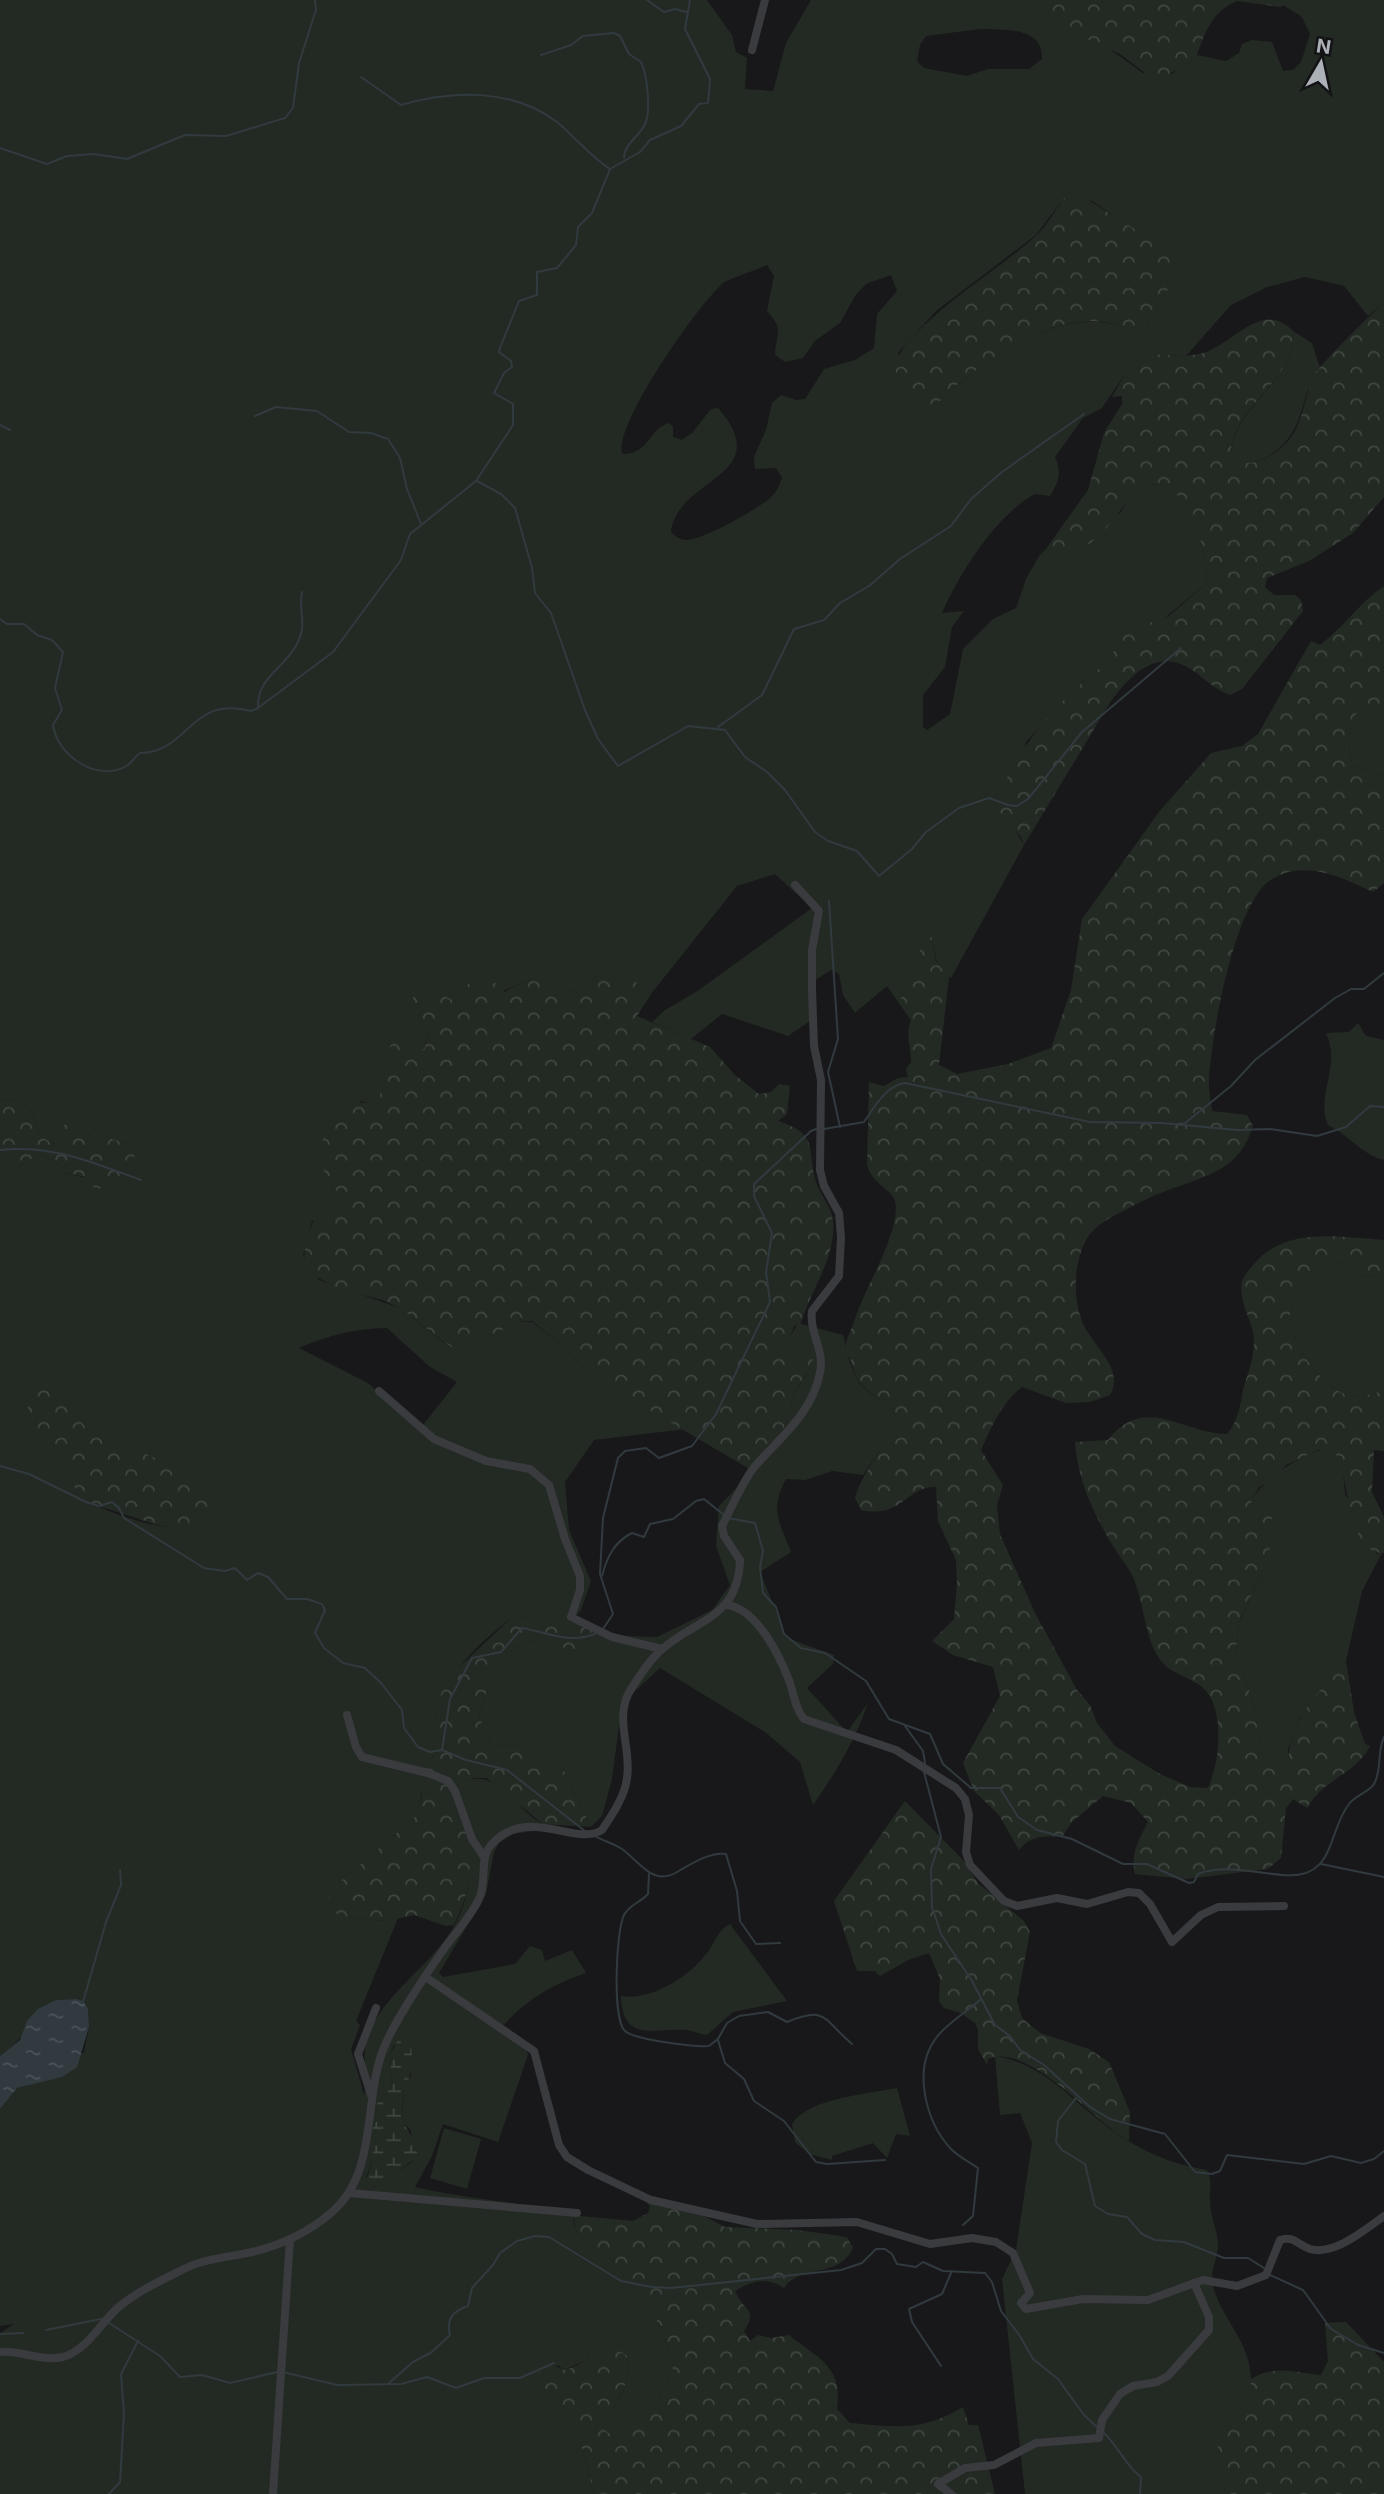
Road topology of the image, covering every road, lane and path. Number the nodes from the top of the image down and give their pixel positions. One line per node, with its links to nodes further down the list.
1 (765, 0): 2 (street)
2 (752, 50)
3 (795, 885): 5 (street)
4 (379, 1391): 6 (street)
5 (727, 1605): 6 (street); 9 (street)
6 (662, 1649): 8 (street)
7 (347, 1714): 8 (street)
8 (484, 1857): 10 (street)
9 (1283, 1906)
10 (427, 1978): 12 (street); 17 (street)
11 (376, 2008): 12 (street)
12 (371, 2095): 13 (street)
13 (350, 2193): 14 (street); 16 (street)
14 (578, 2213)
15 (1384, 2216): 17 (street)
16 (290, 2239): 18 (street); 19 (street)
17 (1194, 2283): 20 (street)
18 (0, 2351)
19 (273, 2494)
20 (951, 2494)

